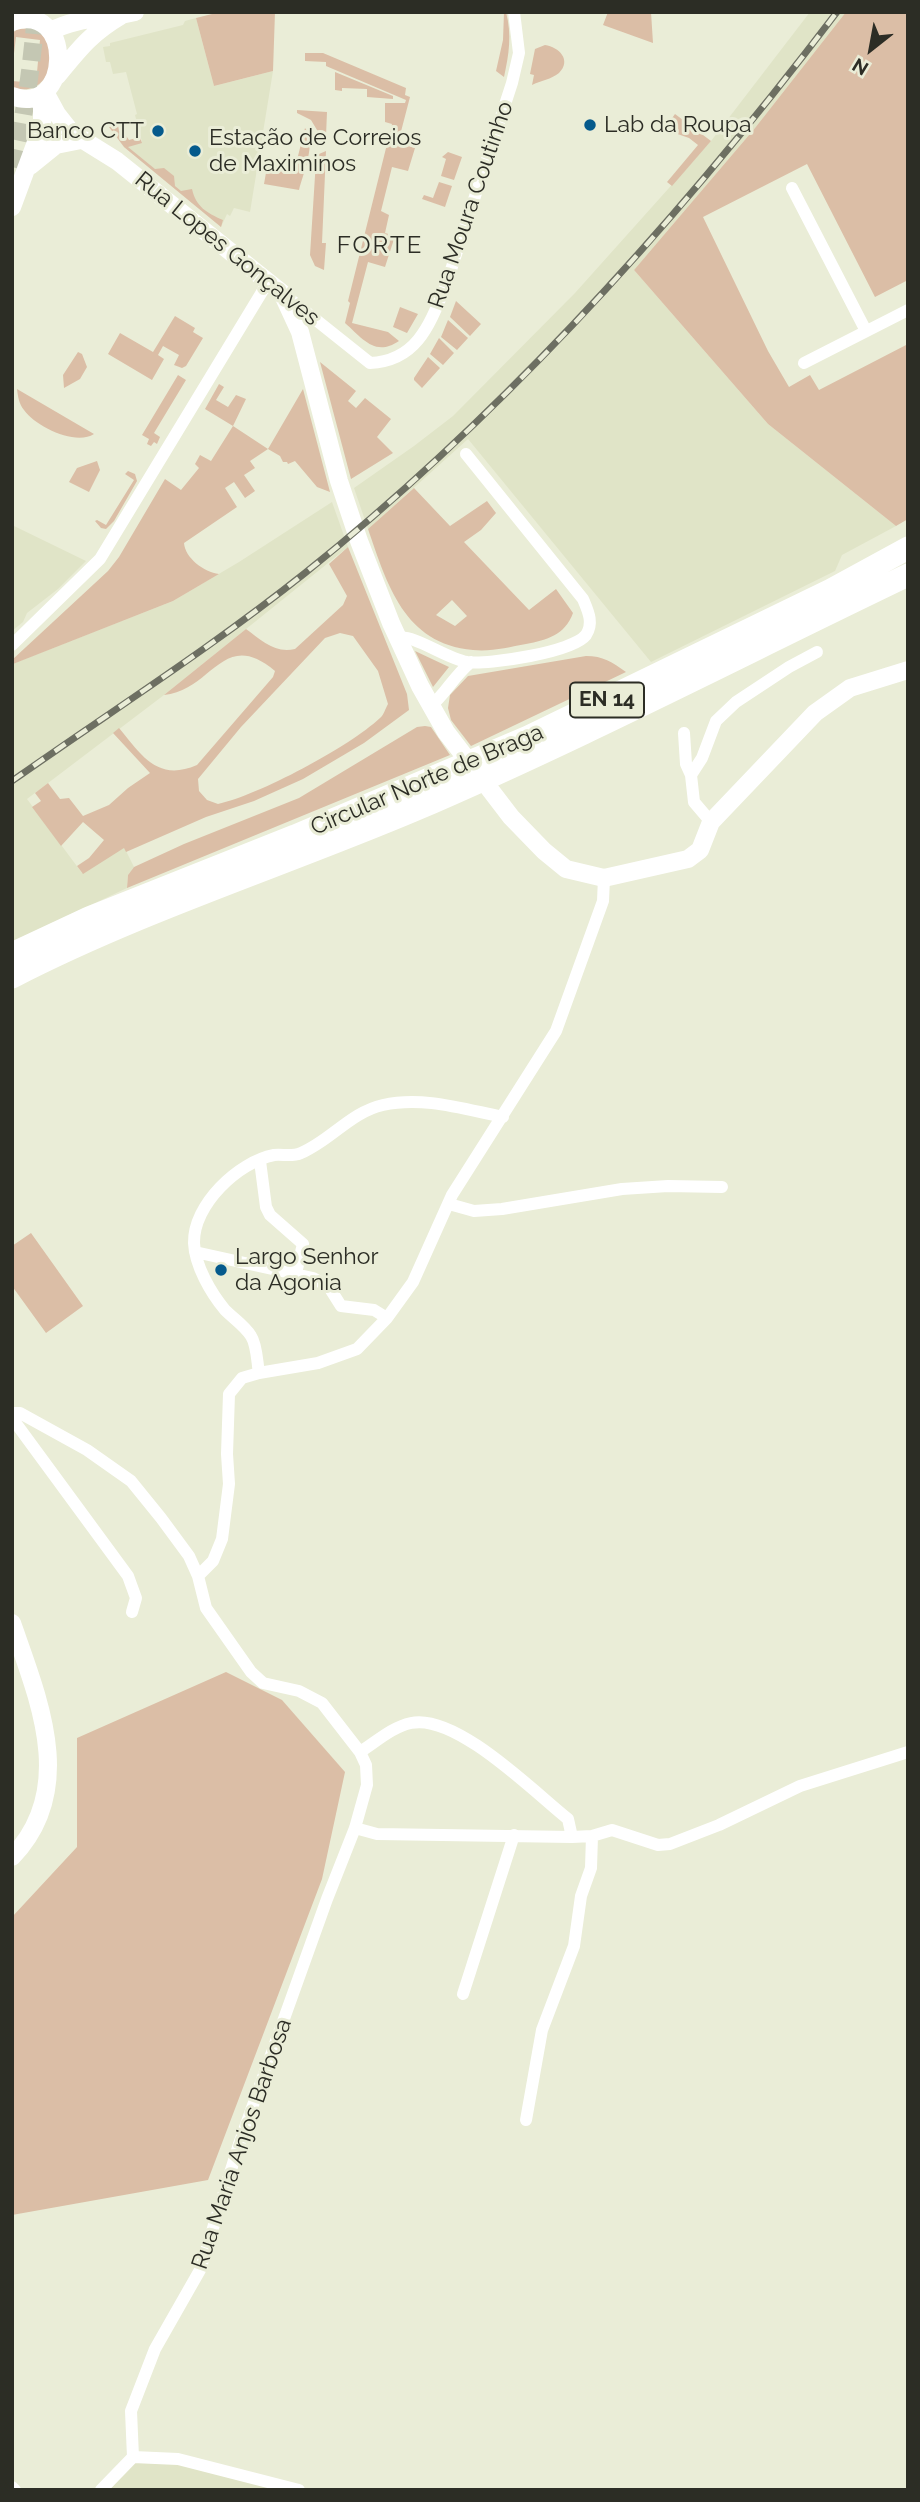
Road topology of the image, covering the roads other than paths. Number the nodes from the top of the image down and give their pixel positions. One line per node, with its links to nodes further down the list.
1 (514, 12): 16 (street, Rua Moura Coutinho)
2 (128, 14): 3 (street); 6 (street)
3 (87, 15): 5 (street)
4 (12, 22): 5 (street)
5 (49, 23): 6 (street)
6 (47, 88): 7 (street); 8 (street, Rua Lopes Gonçalves); 9 (street)
7 (12, 96)
8 (81, 140): 9 (street); 12 (street, Rua Lopes Gonçalves)
9 (26, 170): 11 (street)
10 (792, 188): 15 (street)
11 (12, 207)
12 (268, 282): 13 (street, Rua Lopes Gonçalves); 22 (street)
13 (282, 293): 16 (street, Rua Lopes Gonçalves); 21 (street)
14 (908, 310): 15 (street)
15 (866, 331): 17 (street)
16 (370, 363)
17 (804, 363)
18 (466, 454): 24 (street)
19 (908, 548): 31 (highway, Circular Norte de Braga / EN 14)
20 (908, 575): 32 (highway, Circular Norte de Braga / EN 14)
21 (394, 630): 24 (street); 26 (street)
22 (12, 645)
23 (817, 652): 28 (street)
24 (471, 662): 26 (street)
25 (908, 670): 29 (street)
26 (431, 706): 30 (street)
27 (684, 733): 28 (street)
28 (691, 775): 29 (street)
29 (711, 822): 30 (street)
30 (604, 877): 33 (street)
31 (12, 954)
32 (12, 977)
33 (503, 1117): 34 (street); 36 (street)
34 (260, 1161): 37 (street); 38 (street)
35 (722, 1187): 36 (street)
36 (449, 1204): 39 (street)
37 (195, 1252): 38 (street); 40 (street)
38 (296, 1273): 39 (street)
39 (387, 1318): 40 (street)
40 (258, 1373): 42 (street)
41 (12, 1416): 42 (street); 43 (street)
42 (198, 1576): 45 (street)
43 (132, 1612)
44 (12, 1623): 51 (street)
45 (360, 1752): 47 (street, Rua Maria Anjos Barbosa); 50 (street)
46 (908, 1752): 49 (street)
47 (355, 1828): 48 (street); 54 (street, Rua Maria Anjos Barbosa)
48 (514, 1835): 50 (street); 52 (street)
49 (592, 1836): 50 (street); 53 (street)
50 (572, 1837)
51 (12, 1857)
52 (463, 1993)
53 (526, 2120)
54 (133, 2457): 55 (street); 56 (street)
55 (102, 2490)
56 (299, 2490)

